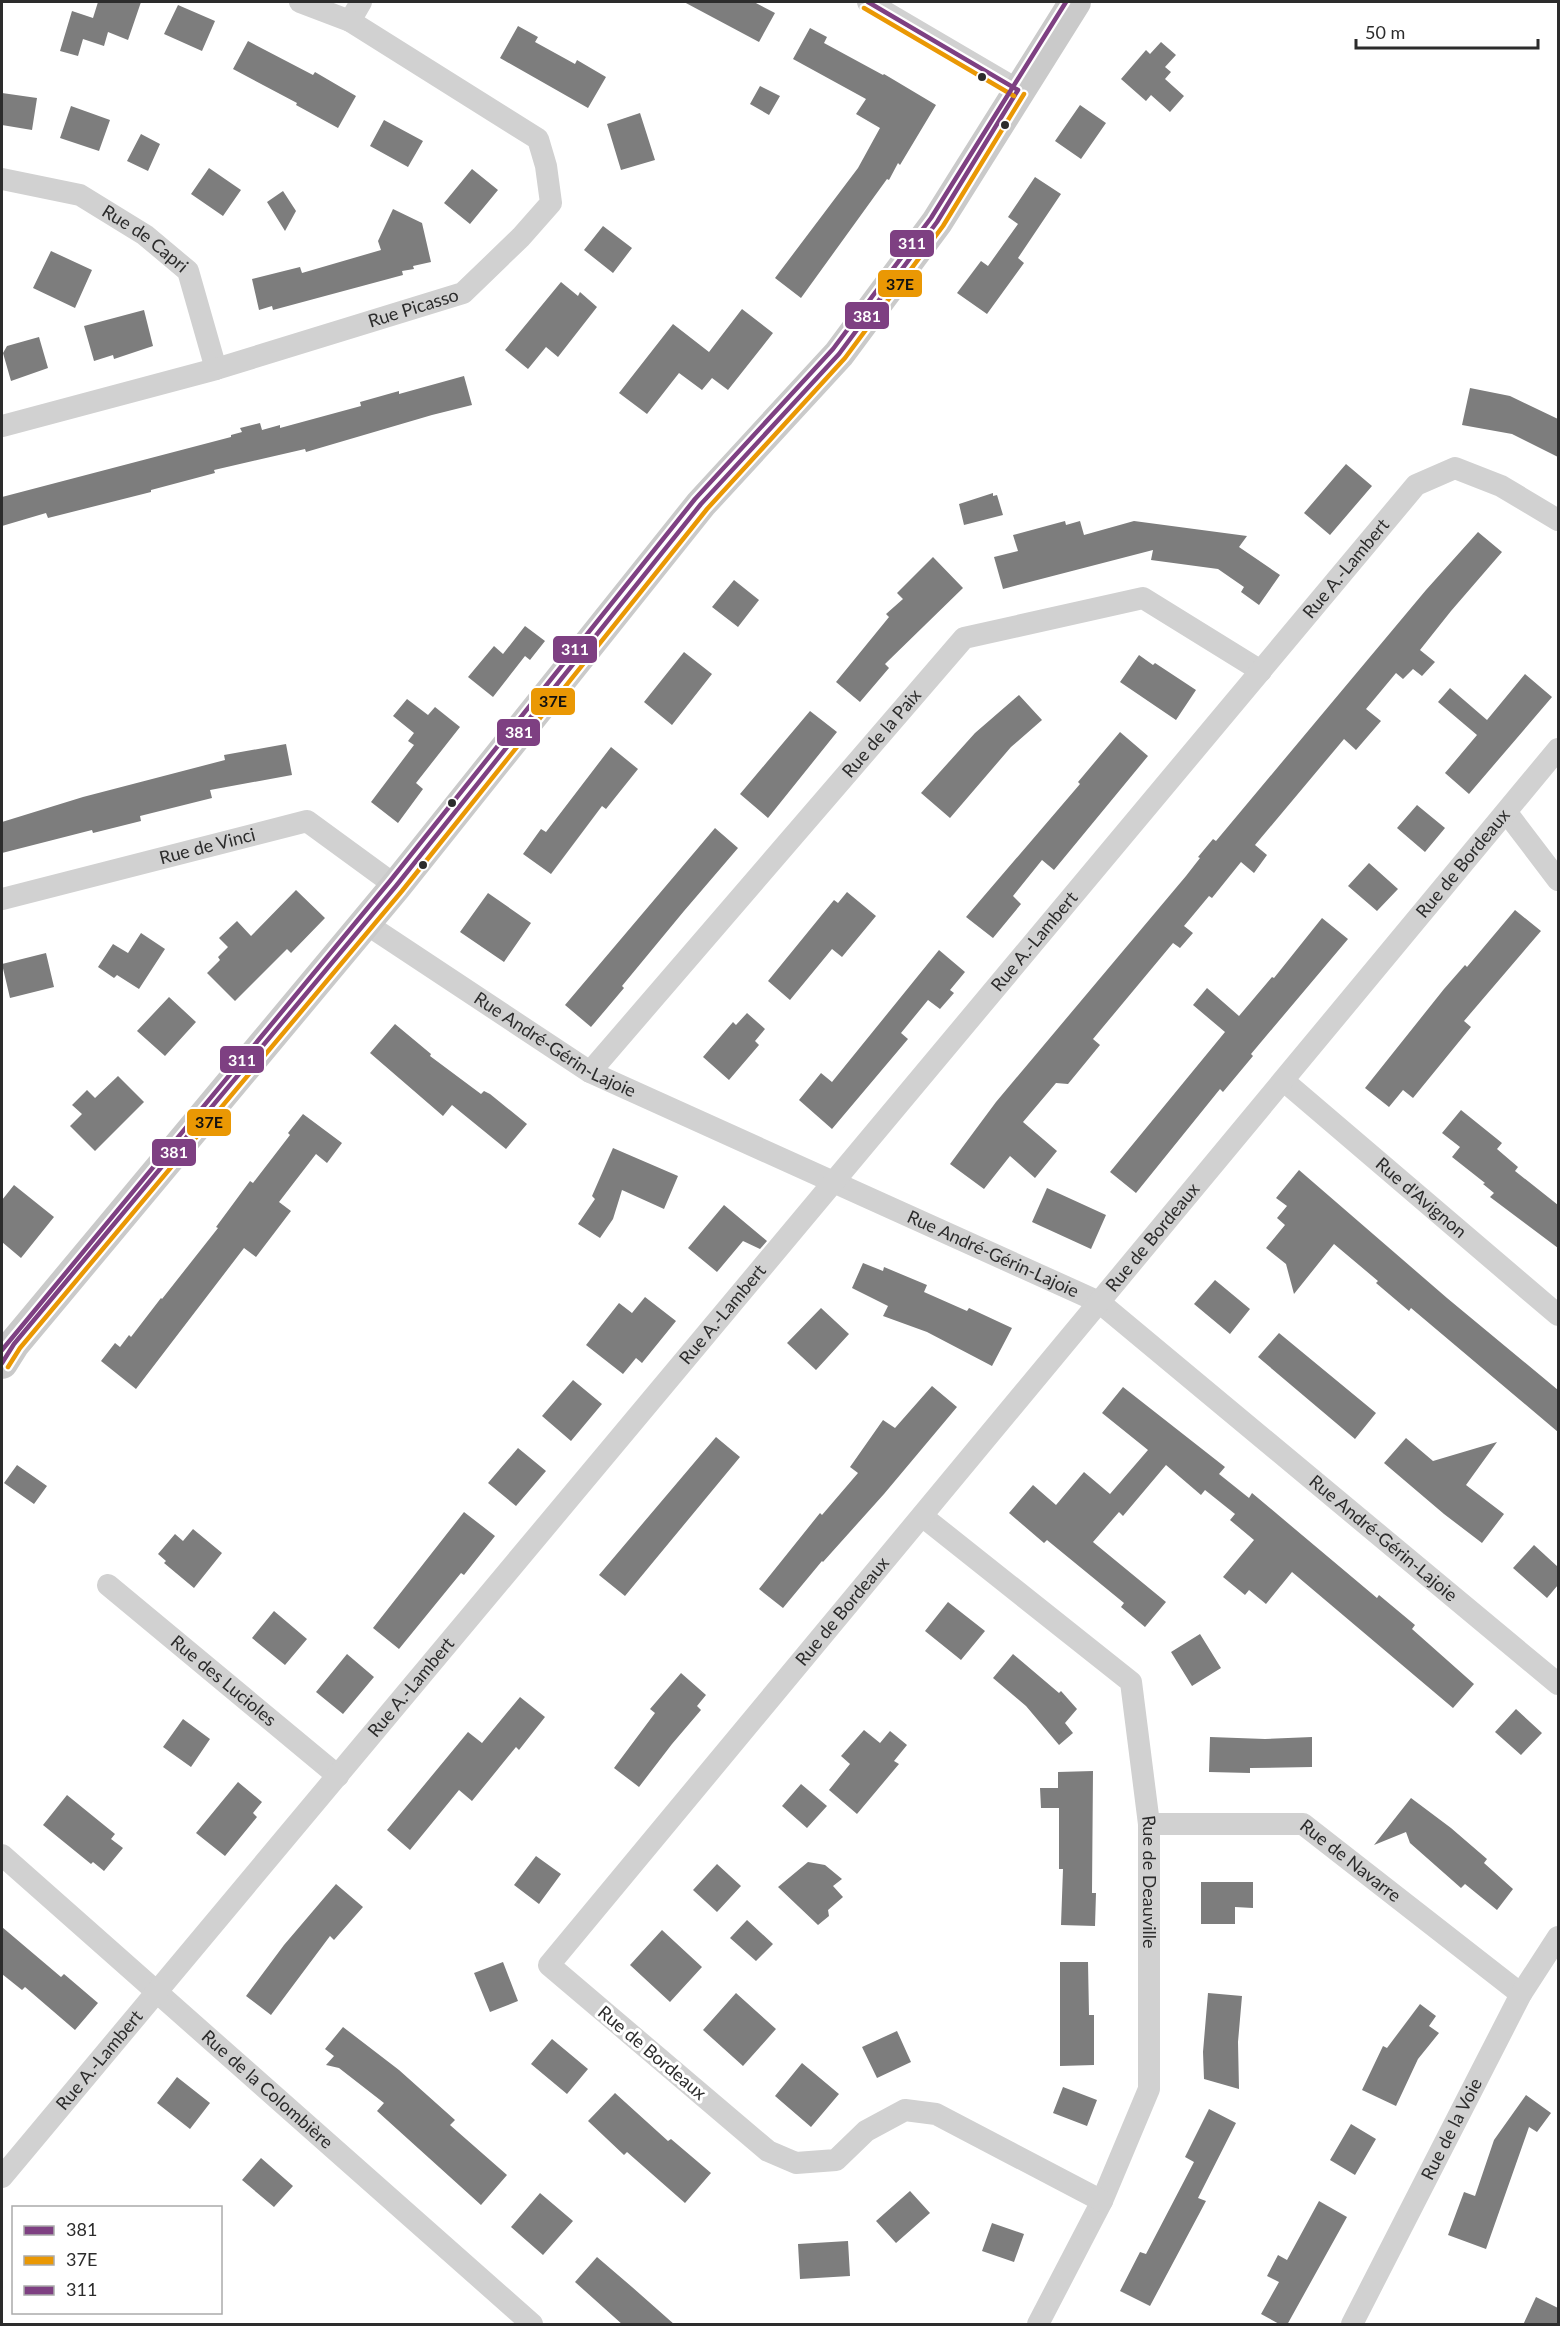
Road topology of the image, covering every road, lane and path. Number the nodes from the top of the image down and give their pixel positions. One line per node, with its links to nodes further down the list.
1 (300, 2): 4 (street, Rue Picasso)
2 (868, 2): 5 (street)
3 (1075, 2): 5 (main road)
4 (356, 11): 7 (street, Rue Picasso)
5 (1018, 90): 14 (main road)
6 (2, 179): 7 (street, Rue de Capri)
7 (216, 369): 8 (street, Rue Picasso)
8 (2, 426)
9 (1558, 520): 10 (street, Rue A.-Lambert)
10 (1261, 671): 17 (street, Rue de la Paix); 19 (street, Rue A.-Lambert)
11 (1558, 749): 12 (street, Rue de Bordeaux)
12 (1507, 813): 13 (street); 18 (street, Rue de Bordeaux)
13 (1558, 880)
14 (396, 886): 15 (street, Rue de Vinci); 16 (main road)
15 (2, 899)
16 (365, 923): 17 (street, Rue André-Gérin-Lajoie); 22 (main road)
17 (590, 1072): 19 (street, Rue André-Gérin-Lajoie)
18 (1284, 1081): 20 (street, Rue de Bordeaux); 21 (street, Rue d'Avignon)
19 (834, 1183): 20 (street, Rue André-Gérin-Lajoie); 26 (street, Rue A.-Lambert)
20 (1099, 1302): 23 (street, Rue de Bordeaux); 25 (street, Rue André-Gérin-Lajoie)
21 (1558, 1315)
22 (2, 1363)
23 (922, 1516): 27 (street, Rue de Deauville); 33 (street, Rue de Bordeaux)
24 (108, 1585): 26 (street, Rue des Lucioles)
25 (1558, 1684)
26 (338, 1776): 30 (street, Rue A.-Lambert)
27 (1149, 1824): 31 (street, Rue de Navarre); 33 (street, Rue de Deauville)
28 (2, 1855): 30 (street, Rue de la Colombière)
29 (1558, 1937): 31 (street, Rue de la Voie)
30 (156, 1992): 32 (street, Rue A.-Lambert); 35 (street, Rue de la Colombière)
31 (1521, 1994): 34 (street, Rue de la Voie)
32 (2, 2177)
33 (1102, 2201): 36 (street, Rue de Deauville)
34 (1360, 2322)
35 (531, 2325)
36 (1038, 2325)

